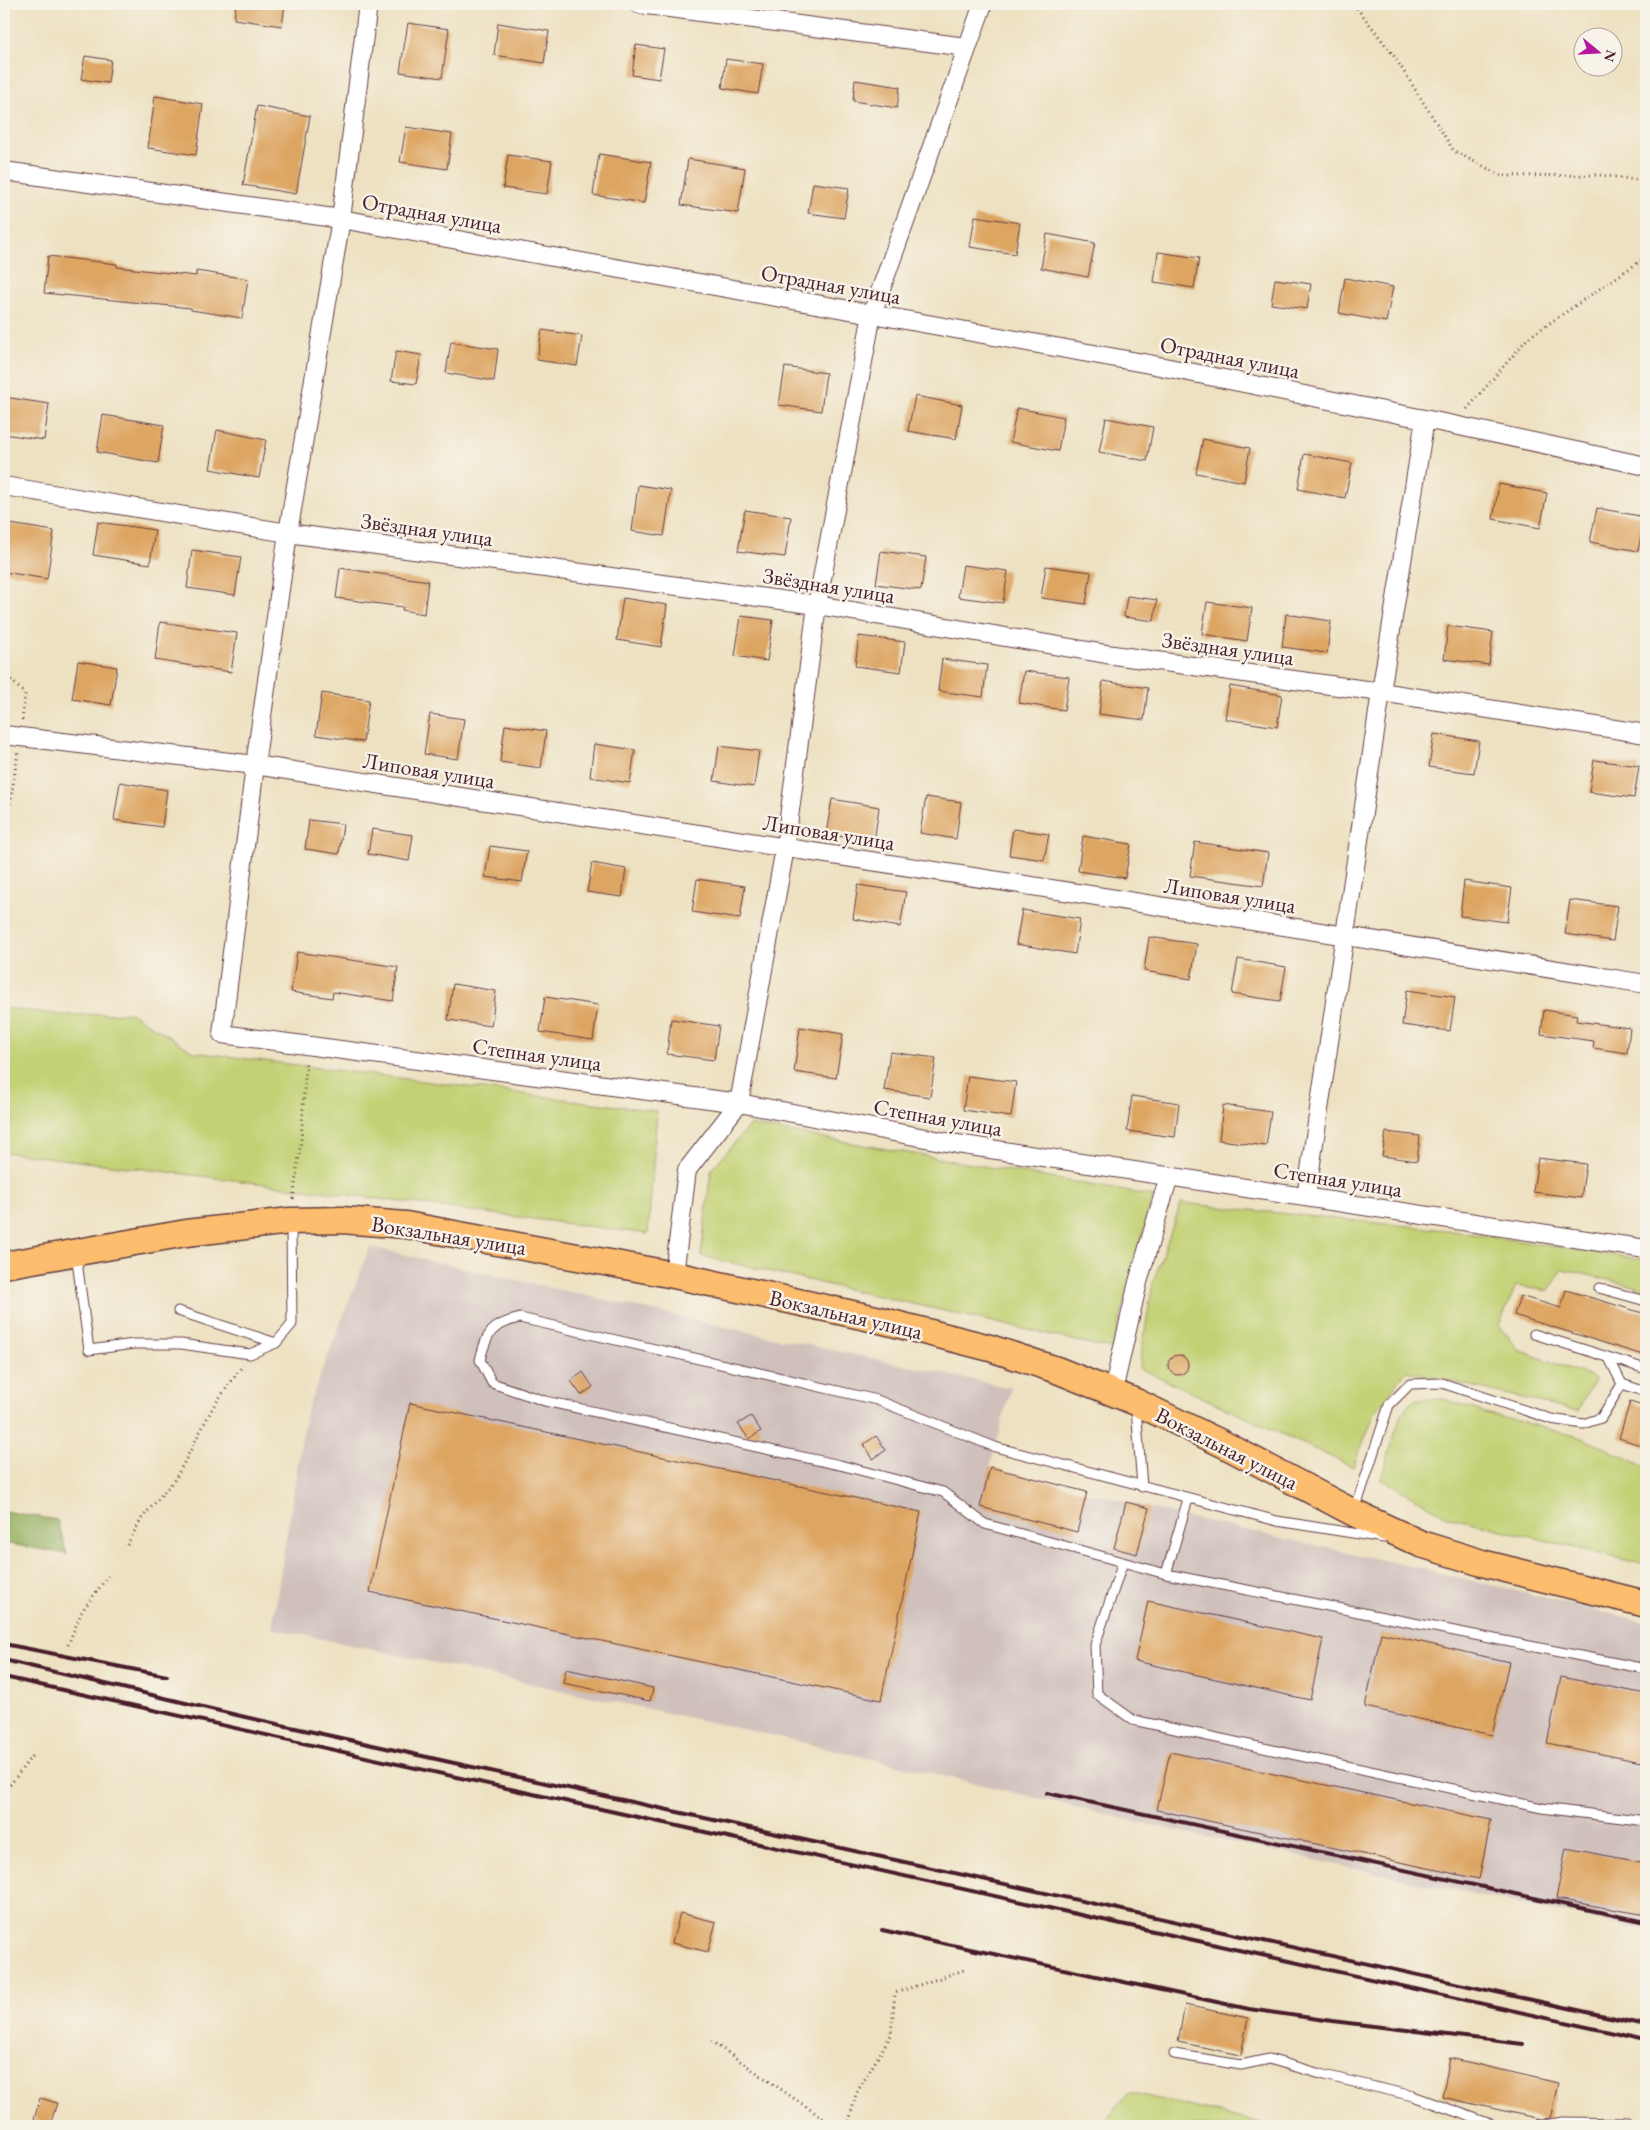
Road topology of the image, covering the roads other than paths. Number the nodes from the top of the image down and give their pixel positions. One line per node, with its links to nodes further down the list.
1 (368, 4): 6 (street)
2 (639, 4): 4 (street)
3 (983, 4): 4 (street)
4 (966, 47): 7 (street)
5 (4, 171): 6 (street, Отрадная улица)
6 (341, 220): 7 (street, Отрадная улица); 11 (street)
7 (872, 314): 8 (street, Отрадная улица); 12 (street)
8 (1425, 419): 9 (street, Отрадная улица); 13 (street)
9 (1646, 466)
10 (4, 486): 11 (street, Звёздная улица)
11 (288, 533): 12 (street, Звёздная улица); 16 (street)
12 (817, 604): 13 (street, Звёздная улица); 17 (street)
13 (1380, 692): 14 (street, Звёздная улица); 18 (street)
14 (1646, 734)
15 (4, 736): 16 (street, Липовая улица)
16 (255, 765): 17 (street, Липовая улица); 20 (street, Степная улица)
17 (785, 848): 18 (street, Липовая улица); 20 (street)
18 (1345, 937): 19 (street, Липовая улица); 22 (street)
19 (1646, 984)
20 (739, 1103): 21 (street, Степная улица); 27 (street)
21 (1169, 1176): 22 (street, Степная улица); 37 (street)
22 (1306, 1197): 24 (street, Степная улица)
23 (290, 1221): 25 (main road, Вокзальная улица); 27 (main road, Вокзальная улица); 32 (lane)
24 (1646, 1249)
25 (75, 1254): 26 (main road, Вокзальная улица); 32 (lane)
26 (4, 1265)
27 (674, 1275): 37 (main road, Вокзальная улица)
28 (1599, 1288): 29 (lane)
29 (1646, 1302)
30 (178, 1311): 32 (lane)
31 (1534, 1334): 33 (lane)
32 (276, 1343)
33 (1609, 1358): 34 (lane); 35 (lane)
34 (1646, 1369)
35 (1622, 1384): 36 (lane); 40 (lane)
36 (1646, 1392)
37 (1124, 1397): 38 (lane); 40 (main road, Вокзальная улица)
38 (1142, 1487): 39 (lane); 42 (lane)
39 (1188, 1499): 41 (lane); 43 (lane)
40 (1354, 1513): 41 (main road, Вокзальная улица)
41 (1421, 1544): 44 (main road, Вокзальная улица)
42 (1123, 1562): 43 (lane); 46 (lane)
43 (1166, 1574): 45 (lane)
44 (1646, 1604)
45 (1646, 1669)
46 (1646, 1821)
47 (1174, 2054): 48 (lane)
48 (1496, 2126)
49 (1536, 2126): 50 (lane)
50 (1631, 2126)

